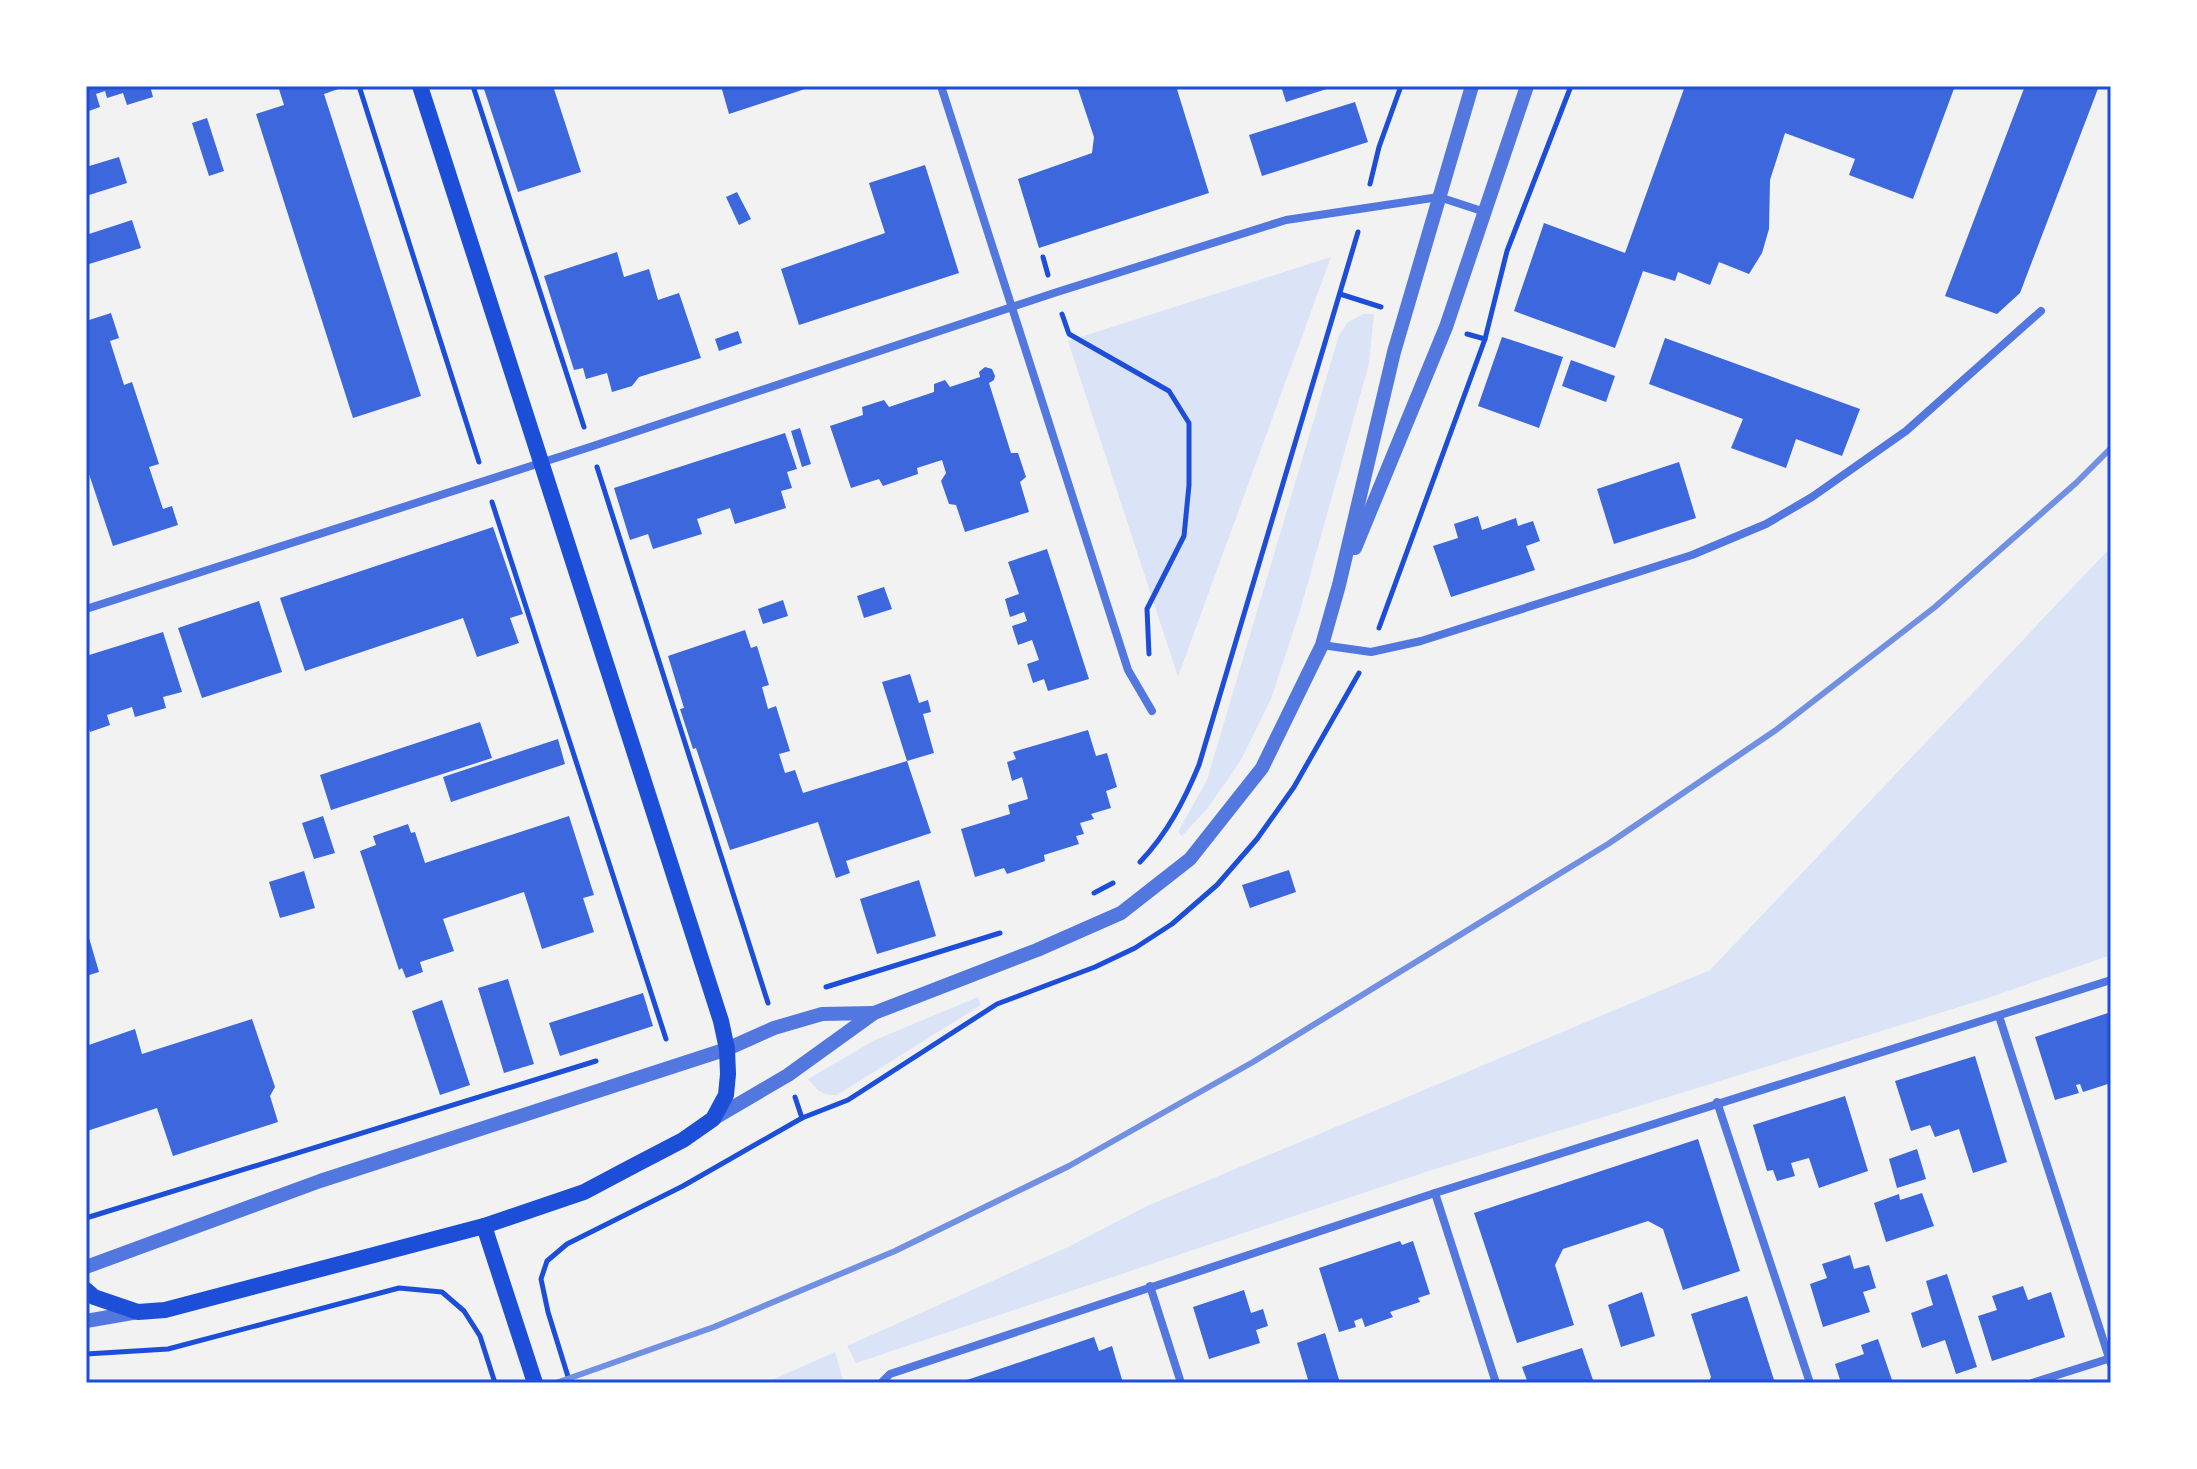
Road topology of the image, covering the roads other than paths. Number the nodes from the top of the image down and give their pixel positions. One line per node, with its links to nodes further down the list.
1 (420, 86): 9 (main road)
2 (941, 86): 7 (street)
3 (1472, 86): 5 (street)
4 (1521, 88): 6 (street)
5 (1439, 197): 6 (street); 7 (street); 10 (street)
6 (1485, 212): 10 (street)
7 (1011, 307): 9 (street); 13 (street)
8 (2041, 311): 12 (street)
9 (540, 463): 11 (street); 17 (main road)
10 (1339, 585): 12 (street)
11 (86, 609)
12 (1322, 645): 15 (street)
13 (1152, 711)
14 (2111, 980): 16 (street)
15 (874, 1013): 17 (street); 19 (street)
16 (1999, 1016): 18 (street); 27 (street)
17 (727, 1049): 19 (main road); 22 (street)
18 (1717, 1102): 20 (street); 32 (street)
19 (713, 1119): 21 (main road)
20 (1435, 1193): 23 (street); 31 (street)
21 (484, 1226): 25 (main road); 28 (main road)
22 (86, 1267)
23 (1150, 1286): 29 (street); 30 (street)
24 (86, 1290): 25 (main road)
25 (138, 1312): 26 (street)
26 (86, 1321)
27 (2110, 1360): 33 (street)
28 (535, 1383)
29 (881, 1383)
30 (1181, 1383)
31 (1496, 1383)
32 (1810, 1383)
33 (2032, 1383)

